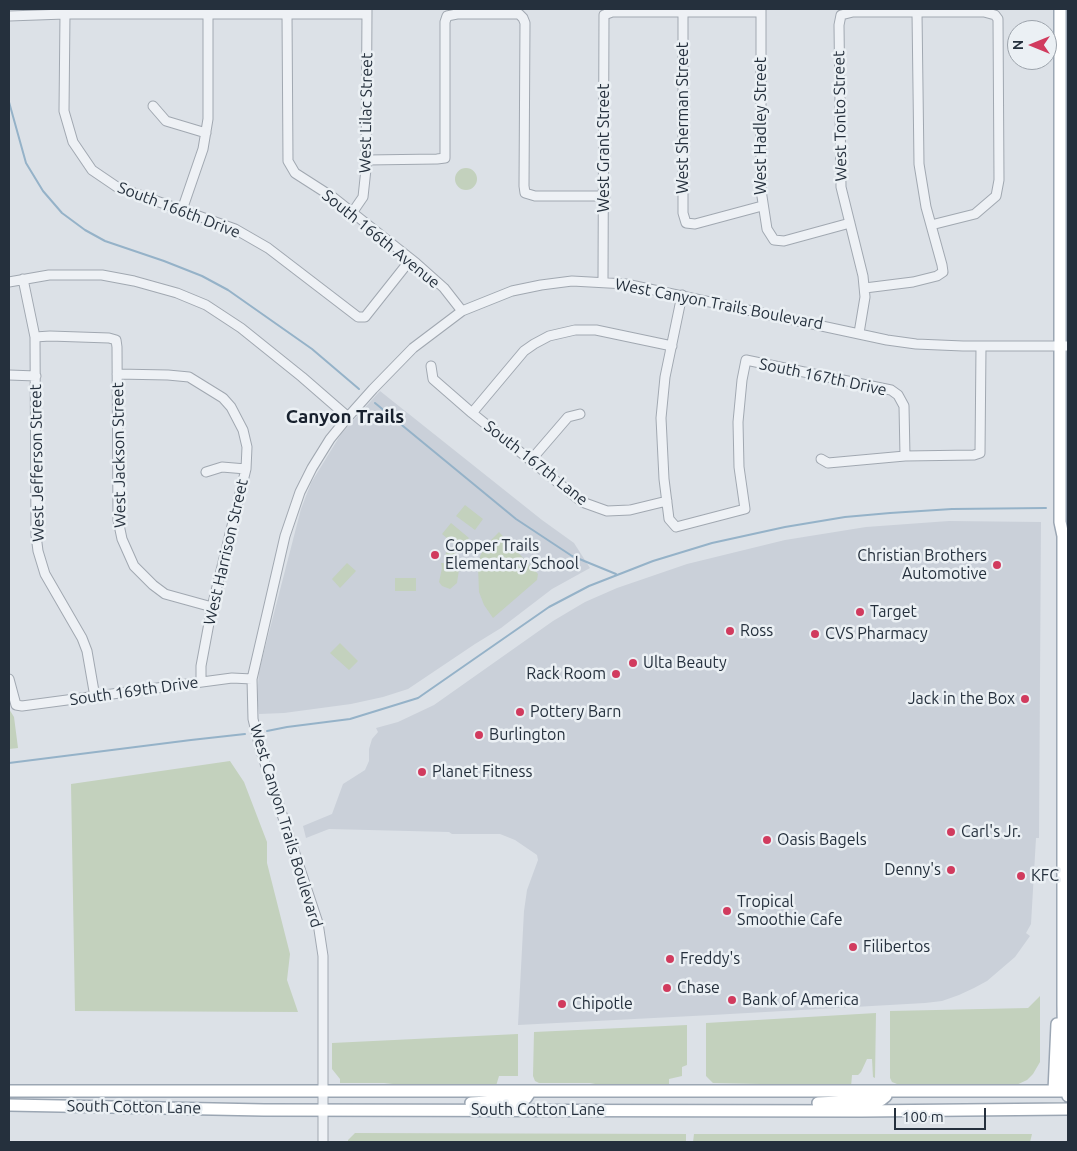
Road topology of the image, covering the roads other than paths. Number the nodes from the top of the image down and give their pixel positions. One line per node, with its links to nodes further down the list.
1 (1060, 9): 30 (main road)
2 (761, 10): 4 (street); 14 (street, West Hadley Street)
3 (367, 11): 8 (street); 12 (street, West Lilac Street)
4 (683, 13): 13 (street, West Grant Street); 14 (street, West Sherman Street)
5 (917, 13): 17 (street, West Tonto Street); 18 (street); 18 (street)
6 (65, 14): 7 (street); 9 (street); 15 (street, South 166th Drive)
7 (208, 14): 8 (street); 11 (street)
8 (287, 14): 16 (street, South 166th Avenue)
9 (9, 16)
10 (153, 106): 11 (street)
11 (206, 133): 15 (street)
12 (367, 160): 13 (street); 16 (street, West Lilac Street)
13 (605, 196): 22 (street, West Grant Street)
14 (762, 206): 17 (street, West Hadley Street)
15 (182, 210): 19 (street, South 166th Drive)
16 (352, 213): 19 (street, South 166th Avenue)
17 (850, 223): 23 (street, West Tonto Street)
18 (931, 225): 23 (street)
19 (411, 259): 25 (street, South 166th Avenue)
20 (23, 279): 21 (street); 27 (street, West Jefferson Street); 37 (street)
21 (9, 282)
22 (604, 282): 24 (street, West Canyon Trails Boulevard); 25 (street, West Canyon Trails Boulevard)
23 (865, 288): 26 (street, West Tonto Street)
24 (682, 295): 26 (street, West Canyon Trails Boulevard); 28 (street)
25 (462, 311): 37 (street, West Canyon Trails Boulevard)
26 (859, 333): 29 (street, West Canyon Trails Boulevard)
27 (35, 337): 32 (street, West Jackson Street); 34 (street, West Jefferson Street)
28 (672, 346): 35 (street); 43 (street)
29 (981, 346): 30 (street, West Canyon Trails Boulevard); 38 (street)
30 (1064, 346): 44 (main road)
31 (431, 366): 35 (street, South 167th Lane)
32 (117, 374): 41 (street, West Harrison Street); 45 (street, West Jackson Street)
33 (9, 375): 34 (street)
34 (36, 376): 49 (street, West Jefferson Street)
35 (472, 413): 40 (street, South 167th Lane)
36 (580, 414): 40 (street)
37 (348, 416): 47 (street, West Canyon Trails Boulevard)
38 (905, 456): 39 (street); 43 (street, South 167th Drive)
39 (821, 459)
40 (531, 460): 43 (street, South 167th Lane)
41 (246, 469): 42 (street); 45 (street, West Harrison Street)
42 (206, 472)
43 (667, 501)
44 (1066, 537): 50 (main road)
45 (212, 607): 48 (street, West Harrison Street)
46 (9, 679): 49 (street, South 169th Drive)
47 (252, 679): 48 (street, South 169th Drive); 55 (street, West Canyon Trails Boulevard)
48 (201, 682): 49 (street, South 169th Drive)
49 (95, 697)
50 (1066, 849): 51 (main road)
51 (1063, 1005): 53 (main road); 54 (main road)
52 (9, 1091): 55 (main road, South Cotton Lane)
53 (1054, 1091): 54 (main road, South Cotton Lane); 58 (main road, South Cotton Lane)
54 (1068, 1091): 59 (main road)
55 (323, 1092): 56 (main road, South Cotton Lane); 62 (street)
56 (530, 1092): 57 (main road, South Cotton Lane); 65 (main road)
57 (696, 1092): 58 (main road, South Cotton Lane); 63 (main road)
58 (886, 1092): 64 (main road)
59 (1068, 1096)
60 (9, 1105): 62 (main road, South Cotton Lane)
61 (1068, 1109): 64 (main road, South Cotton Lane)
62 (323, 1110): 65 (main road, South Cotton Lane); 66 (street)
63 (696, 1110): 64 (main road, South Cotton Lane); 65 (main road, South Cotton Lane)
64 (775, 1110)
65 (442, 1111)
66 (323, 1142)

